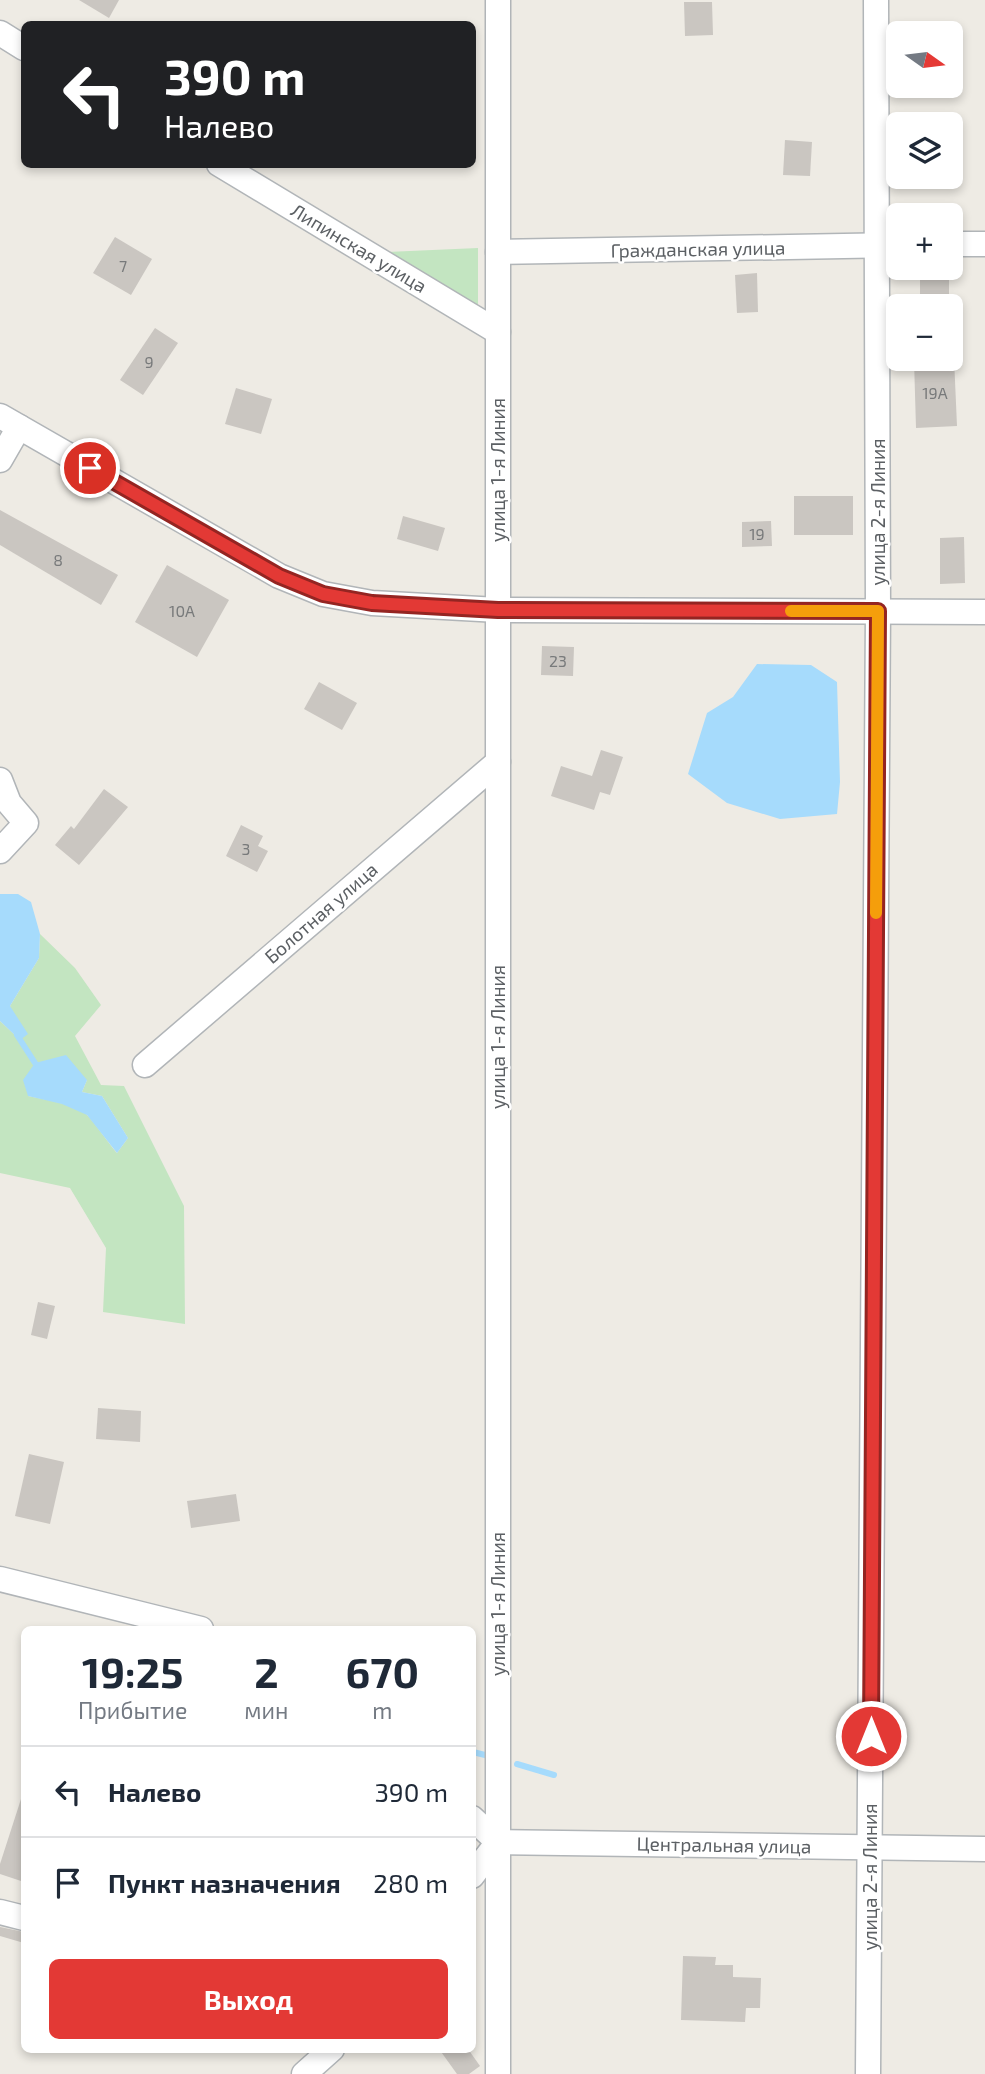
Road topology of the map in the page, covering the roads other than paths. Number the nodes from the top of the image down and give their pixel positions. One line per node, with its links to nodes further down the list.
1 (498, 0): 10 (street, улица 1-я Линия)
2 (876, 0): 6 (street, улица 2-я Линия)
3 (0, 33): 4 (street)
4 (21, 46)
5 (226, 168): 12 (street, Липинская улица)
6 (886, 224)
7 (963, 244): 8 (street)
8 (985, 244)
9 (886, 246): 10 (street, Гражданская улица)
10 (498, 252): 12 (street, улица 1-я Линия)
11 (886, 280): 16 (street, улица 2-я Линия)
12 (498, 332): 15 (street, улица 1-я Линия)
13 (10, 422): 14 (street); 15 (street)
14 (0, 460)
15 (498, 610): 16 (street); 18 (street, улица 1-я Линия)
16 (878, 611): 17 (street); 26 (street, улица 2-я Линия)
17 (985, 612)
18 (498, 762): 21 (street, Болотная улица); 25 (street, улица 1-я Линия)
19 (0, 780): 20 (street)
20 (0, 850)
21 (145, 1065)
22 (0, 1579): 23 (street)
23 (189, 1626)
24 (476, 1822): 25 (street)
25 (498, 1842): 26 (street, Центральная улица); 28 (street); 33 (street, улица 1-я Линия)
26 (870, 1847): 27 (street, Центральная улица); 34 (street, улица 2-я Линия)
27 (985, 1849)
28 (476, 1871)
29 (0, 1912): 30 (street)
30 (21, 1917)
31 (328, 2053): 32 (street)
32 (304, 2074)
33 (498, 2074)
34 (868, 2074)

